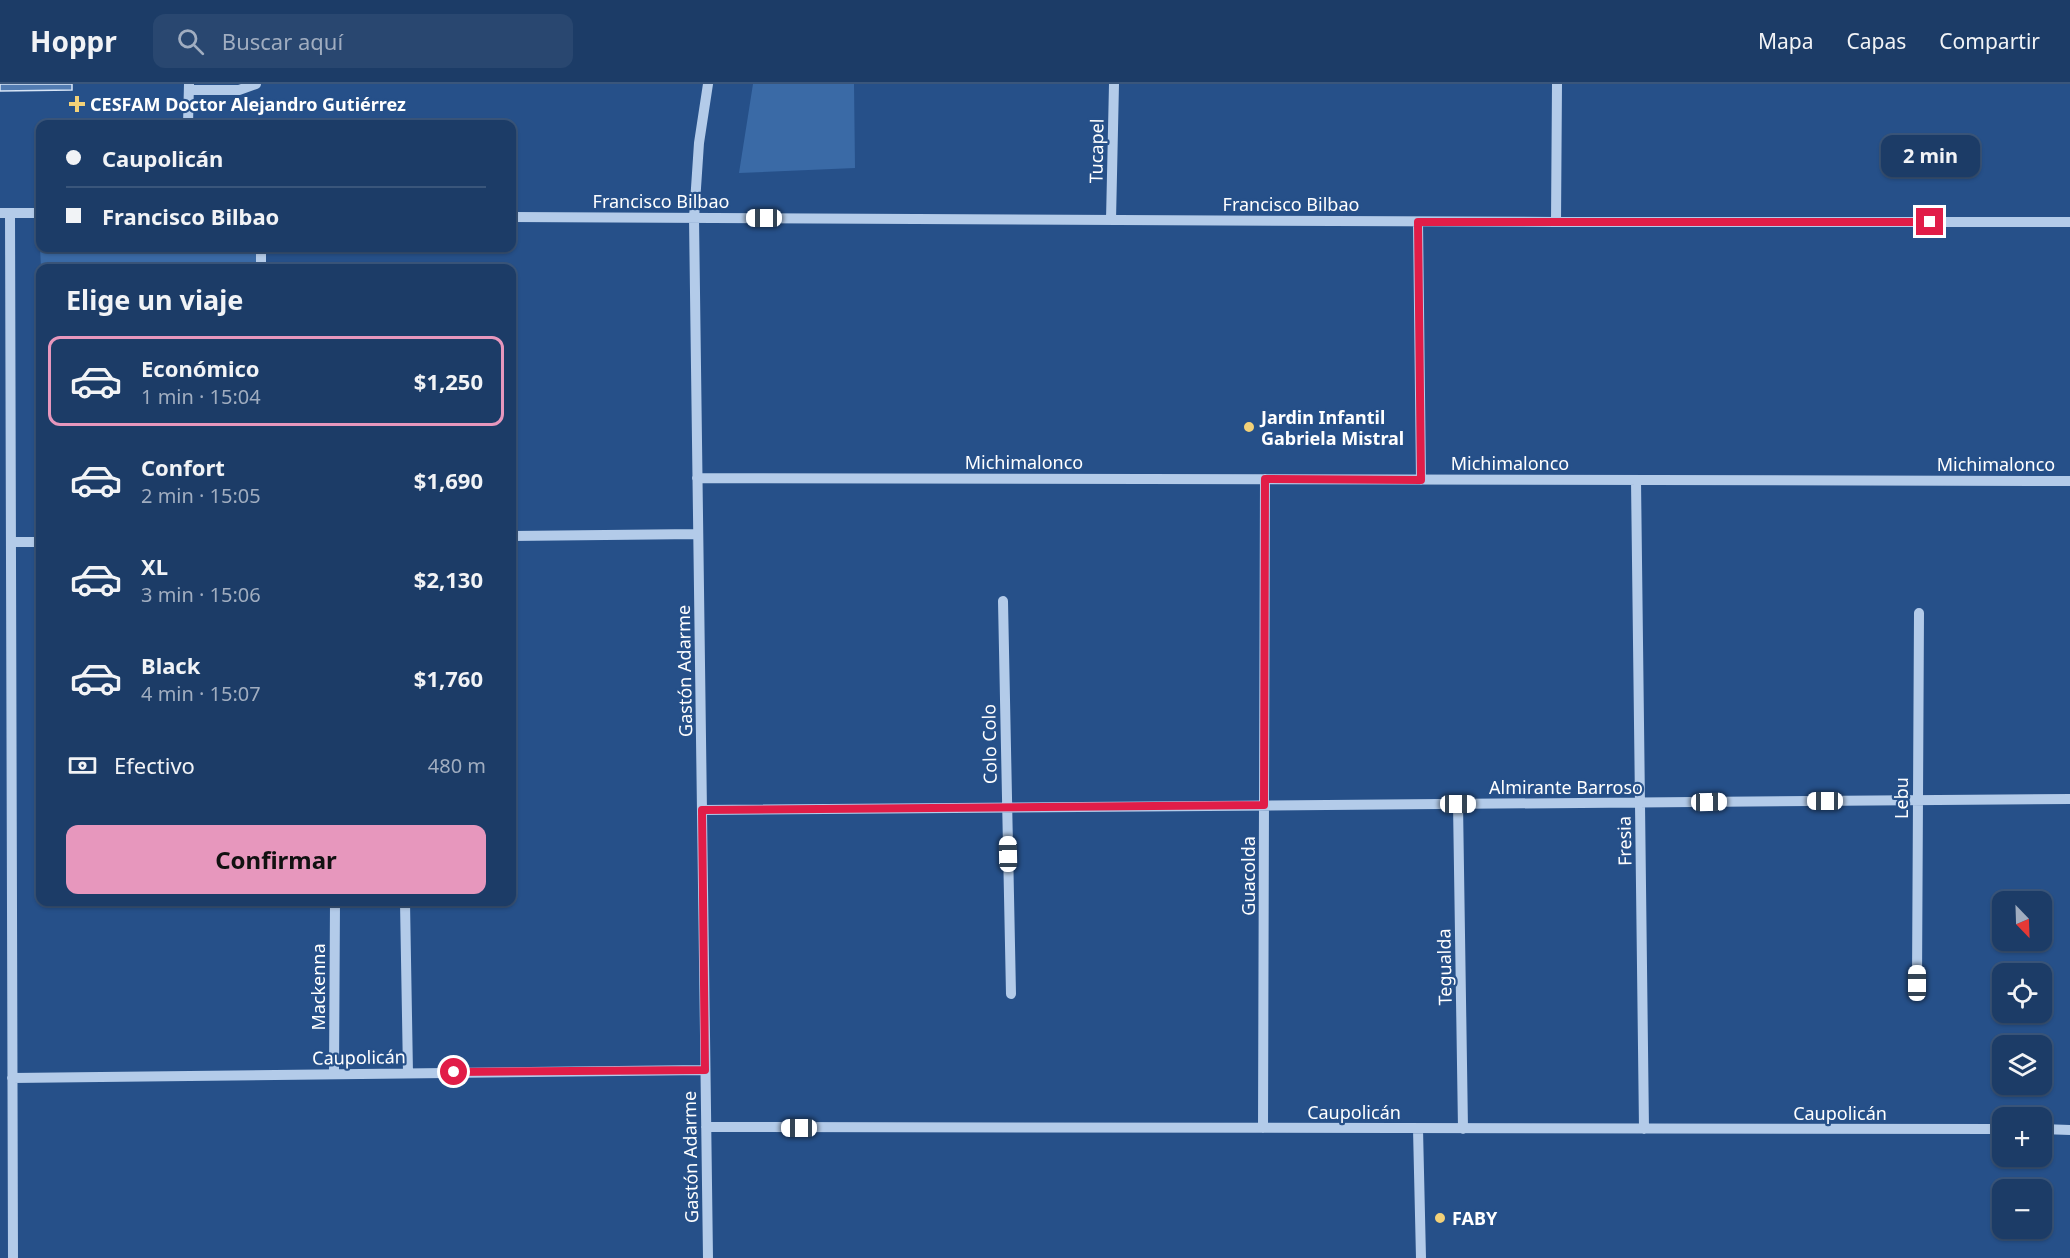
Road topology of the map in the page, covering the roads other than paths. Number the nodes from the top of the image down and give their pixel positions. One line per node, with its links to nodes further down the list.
1 (256, 84): 5 (street)
2 (708, 84): 10 (street, Gastón Adarme)
3 (1114, 84): 11 (street, Tucapel)
4 (1557, 84): 13 (street)
5 (189, 87): 6 (street)
6 (188, 120)
7 (5, 213): 8 (street); 22 (street)
8 (36, 213)
9 (516, 216): 10 (street, Francisco Bilbao)
10 (694, 218): 11 (street, Francisco Bilbao); 15 (street, Gastón Adarme)
11 (1111, 220): 12 (street, Francisco Bilbao)
12 (1418, 222): 13 (street, Francisco Bilbao); 17 (street)
13 (1556, 222): 14 (street, Francisco Bilbao)
14 (2070, 222)
15 (697, 478): 16 (street, Michimalonco); 20 (street, Gastón Adarme)
16 (1265, 479): 17 (street, Michimalonco); 30 (street, Guacolda)
17 (1421, 480): 18 (street, Michimalonco)
18 (1636, 480): 19 (street, Michimalonco); 28 (street, Fresia)
19 (2070, 481)
20 (699, 534): 21 (street); 32 (street, Gastón Adarme)
21 (516, 536)
22 (10, 542): 23 (street); 40 (street)
23 (36, 542)
24 (1003, 601): 31 (street, Colo Colo)
25 (1919, 613): 27 (street, Lebu)
26 (2070, 799): 27 (street, Almirante Barroso)
27 (1918, 800): 28 (street, Almirante Barroso); 35 (street, Lebu)
28 (1640, 803): 29 (street, Almirante Barroso); 45 (street, Fresia)
29 (1458, 804): 30 (street, Almirante Barroso); 44 (street, Tegualda)
30 (1264, 805): 31 (street, Almirante Barroso); 42 (street, Guacolda)
31 (1007, 807): 32 (street, Almirante Barroso); 36 (street, Colo Colo)
32 (702, 810): 37 (street, Gastón Adarme)
33 (336, 906): 39 (street, Mackenna)
34 (405, 906): 38 (street)
35 (1917, 983)
36 (1011, 994)
37 (705, 1070): 38 (street, Caupolicán); 41 (street, Gastón Adarme)
38 (408, 1073): 39 (street, Caupolicán)
39 (334, 1074): 40 (street, Caupolicán)
40 (12, 1078): 49 (street)
41 (706, 1127): 42 (street, Caupolicán); 50 (street, Gastón Adarme)
42 (1263, 1128): 43 (street, Caupolicán)
43 (1418, 1128): 44 (street, Caupolicán); 51 (street)
44 (1463, 1129): 45 (street, Caupolicán)
45 (1644, 1129): 46 (street, Caupolicán)
46 (1992, 1129)
47 (2052, 1130): 48 (street)
48 (2070, 1130)
49 (13, 1258)
50 (708, 1258)
51 (1421, 1258)

